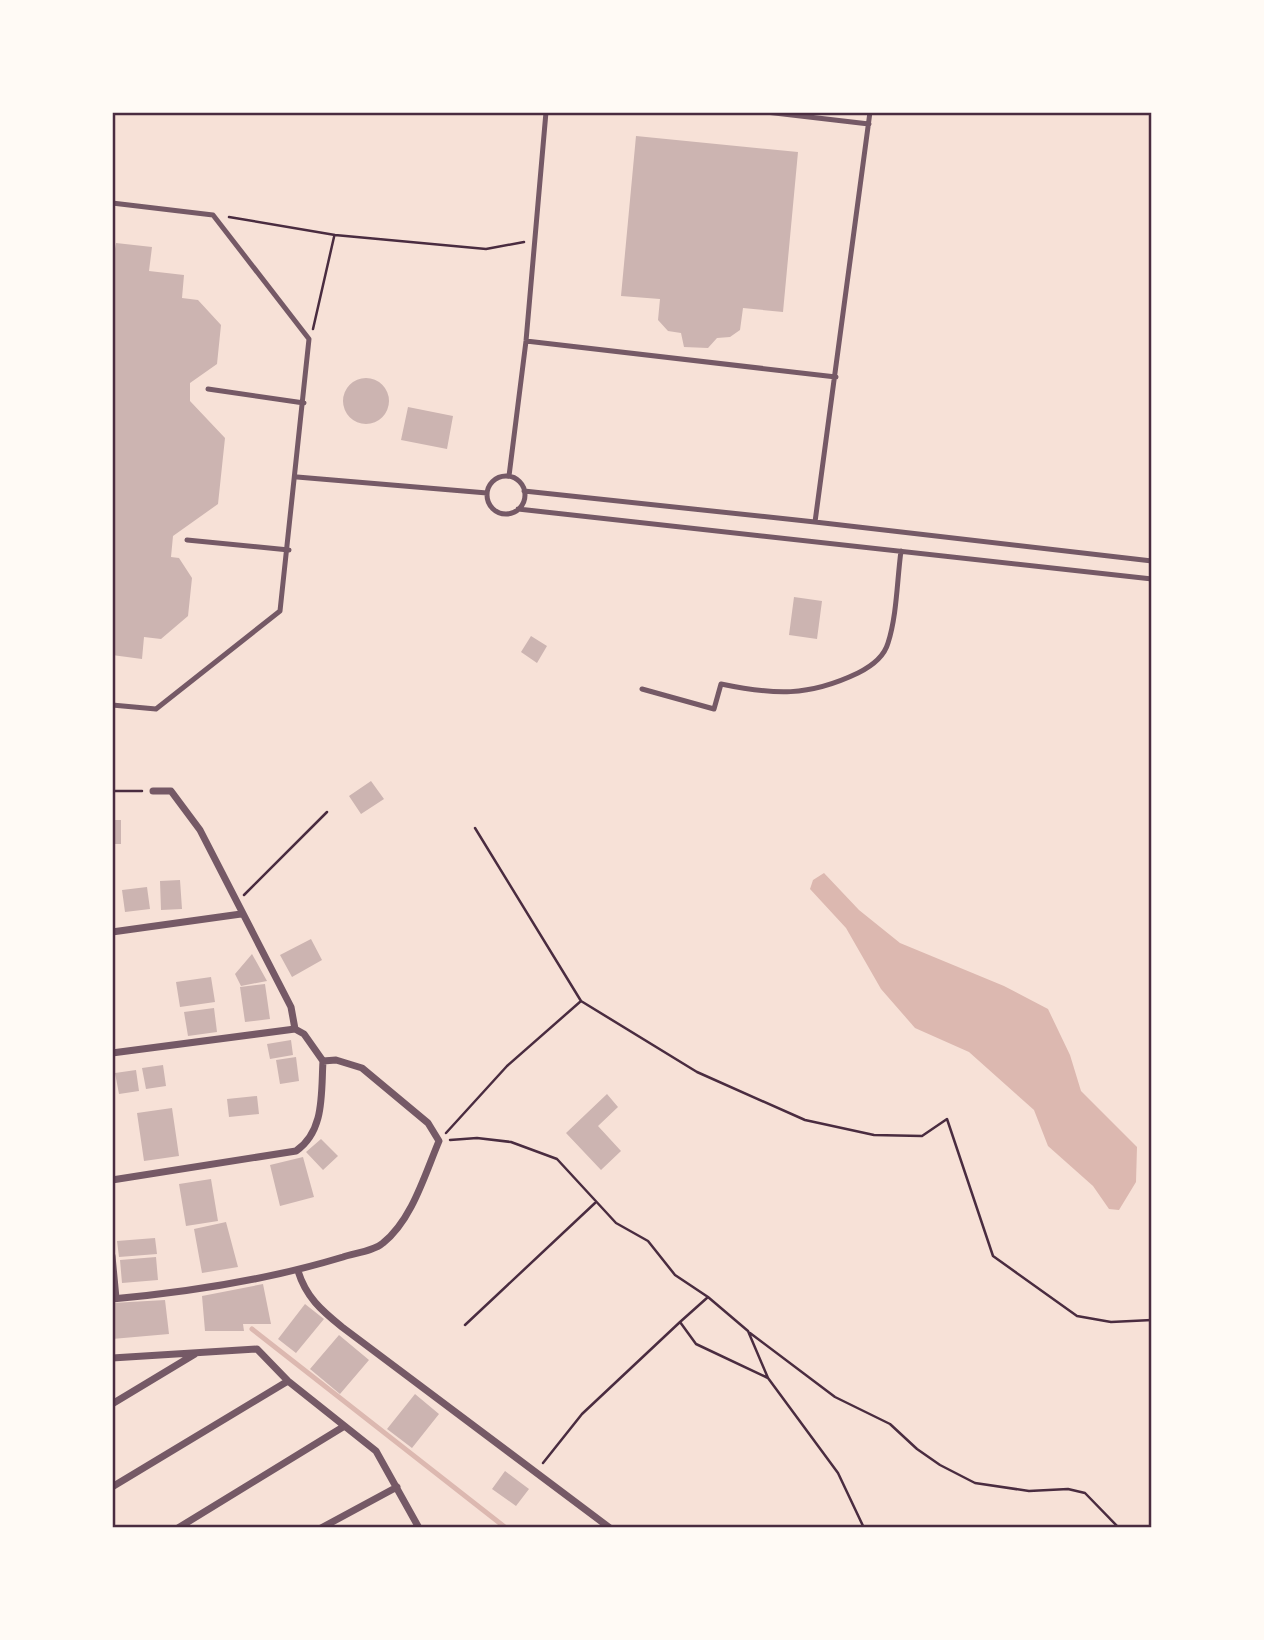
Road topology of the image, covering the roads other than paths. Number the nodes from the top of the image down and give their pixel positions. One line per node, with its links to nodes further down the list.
1 (546, 112): 6 (lane)
2 (766, 112): 4 (lane)
3 (870, 112): 4 (lane)
4 (869, 124): 7 (lane)
5 (112, 204): 9 (lane)
6 (526, 341): 7 (lane); 10 (lane)
7 (836, 377): 15 (lane)
8 (208, 389): 9 (lane)
9 (304, 403): 11 (lane)
10 (509, 476): 12 (lane); 13 (lane)
11 (297, 477): 13 (lane); 17 (lane)
12 (524, 491): 14 (lane); 15 (lane)
13 (487, 493): 14 (lane)
14 (518, 509): 18 (lane)
15 (815, 522): 19 (lane)
16 (187, 540): 17 (lane)
17 (289, 550): 22 (lane)
18 (901, 551): 20 (lane); 21 (lane)
19 (1152, 561)
20 (1152, 579)
21 (642, 689)
22 (112, 705)
23 (153, 791): 24 (street)
24 (241, 914): 25 (street); 26 (street)
25 (112, 932)
26 (295, 1029): 27 (street); 28 (street)
27 (112, 1053)
28 (323, 1061): 29 (street); 31 (street)
29 (112, 1180)
30 (112, 1256): 32 (street)
31 (298, 1271): 32 (street); 43 (street)
32 (114, 1298)
33 (197, 1353): 34 (street); 35 (street); 36 (street)
34 (112, 1358)
35 (288, 1381): 37 (street); 39 (street)
36 (112, 1404)
37 (344, 1427): 38 (street); 40 (street)
38 (397, 1487): 41 (street); 42 (street)
39 (112, 1488)
40 (178, 1528)
41 (321, 1528)
42 (419, 1528)
43 (610, 1528)

